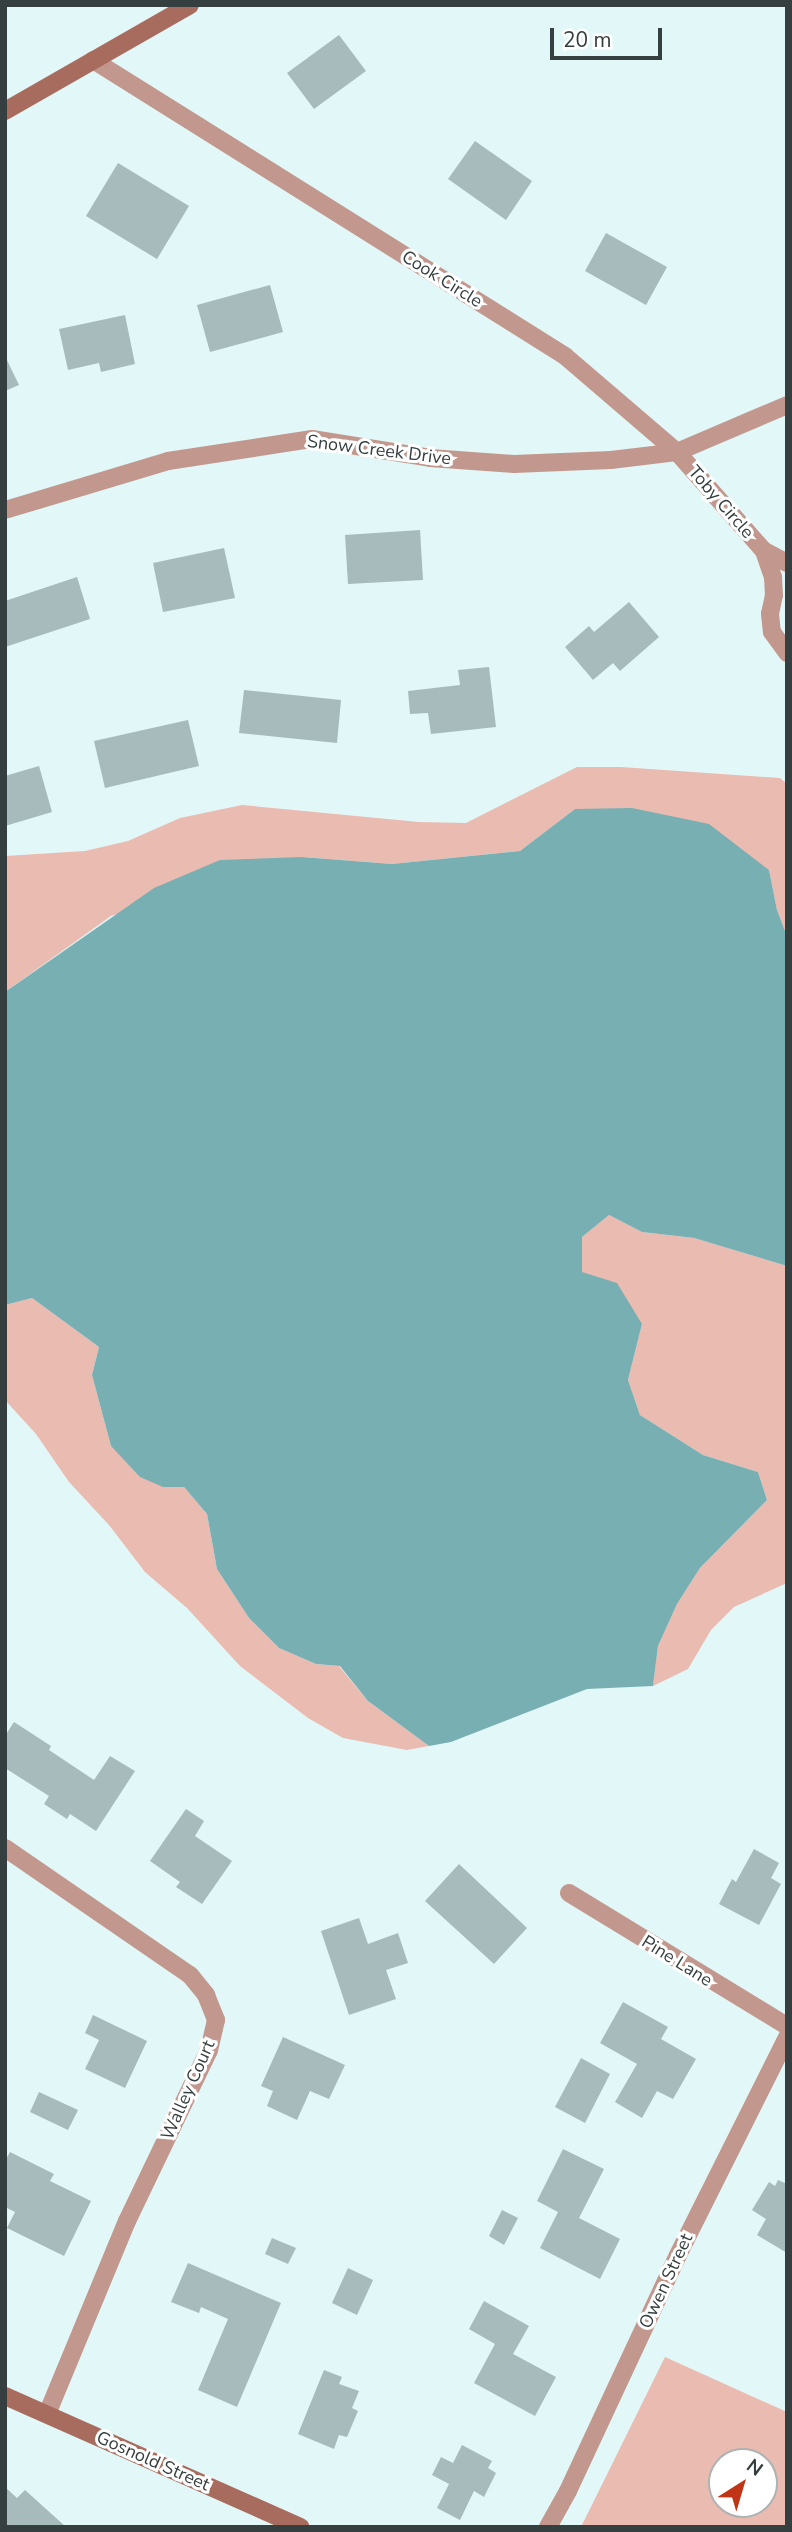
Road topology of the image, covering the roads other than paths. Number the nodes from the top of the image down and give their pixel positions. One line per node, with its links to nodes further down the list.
1 (190, 5): 2 (main road)
2 (93, 60): 3 (main road); 5 (street, Cook Circle)
3 (5, 111)
4 (787, 405): 5 (street)
5 (677, 452): 6 (street, Snow Creek Drive); 7 (street, Toby Circle)
6 (5, 510)
7 (764, 551): 8 (street, Toby Circle); 9 (street, Toby Circle)
8 (787, 563)
9 (787, 653)
10 (5, 1847): 15 (street, Walley Court)
11 (569, 1893): 12 (street, Pine Lane)
12 (787, 2026)
13 (787, 2037): 17 (street, Owen Street)
14 (5, 2396): 15 (main road, Gosnold Street)
15 (47, 2414): 16 (main road, Gosnold Street)
16 (300, 2527)
17 (548, 2527)

